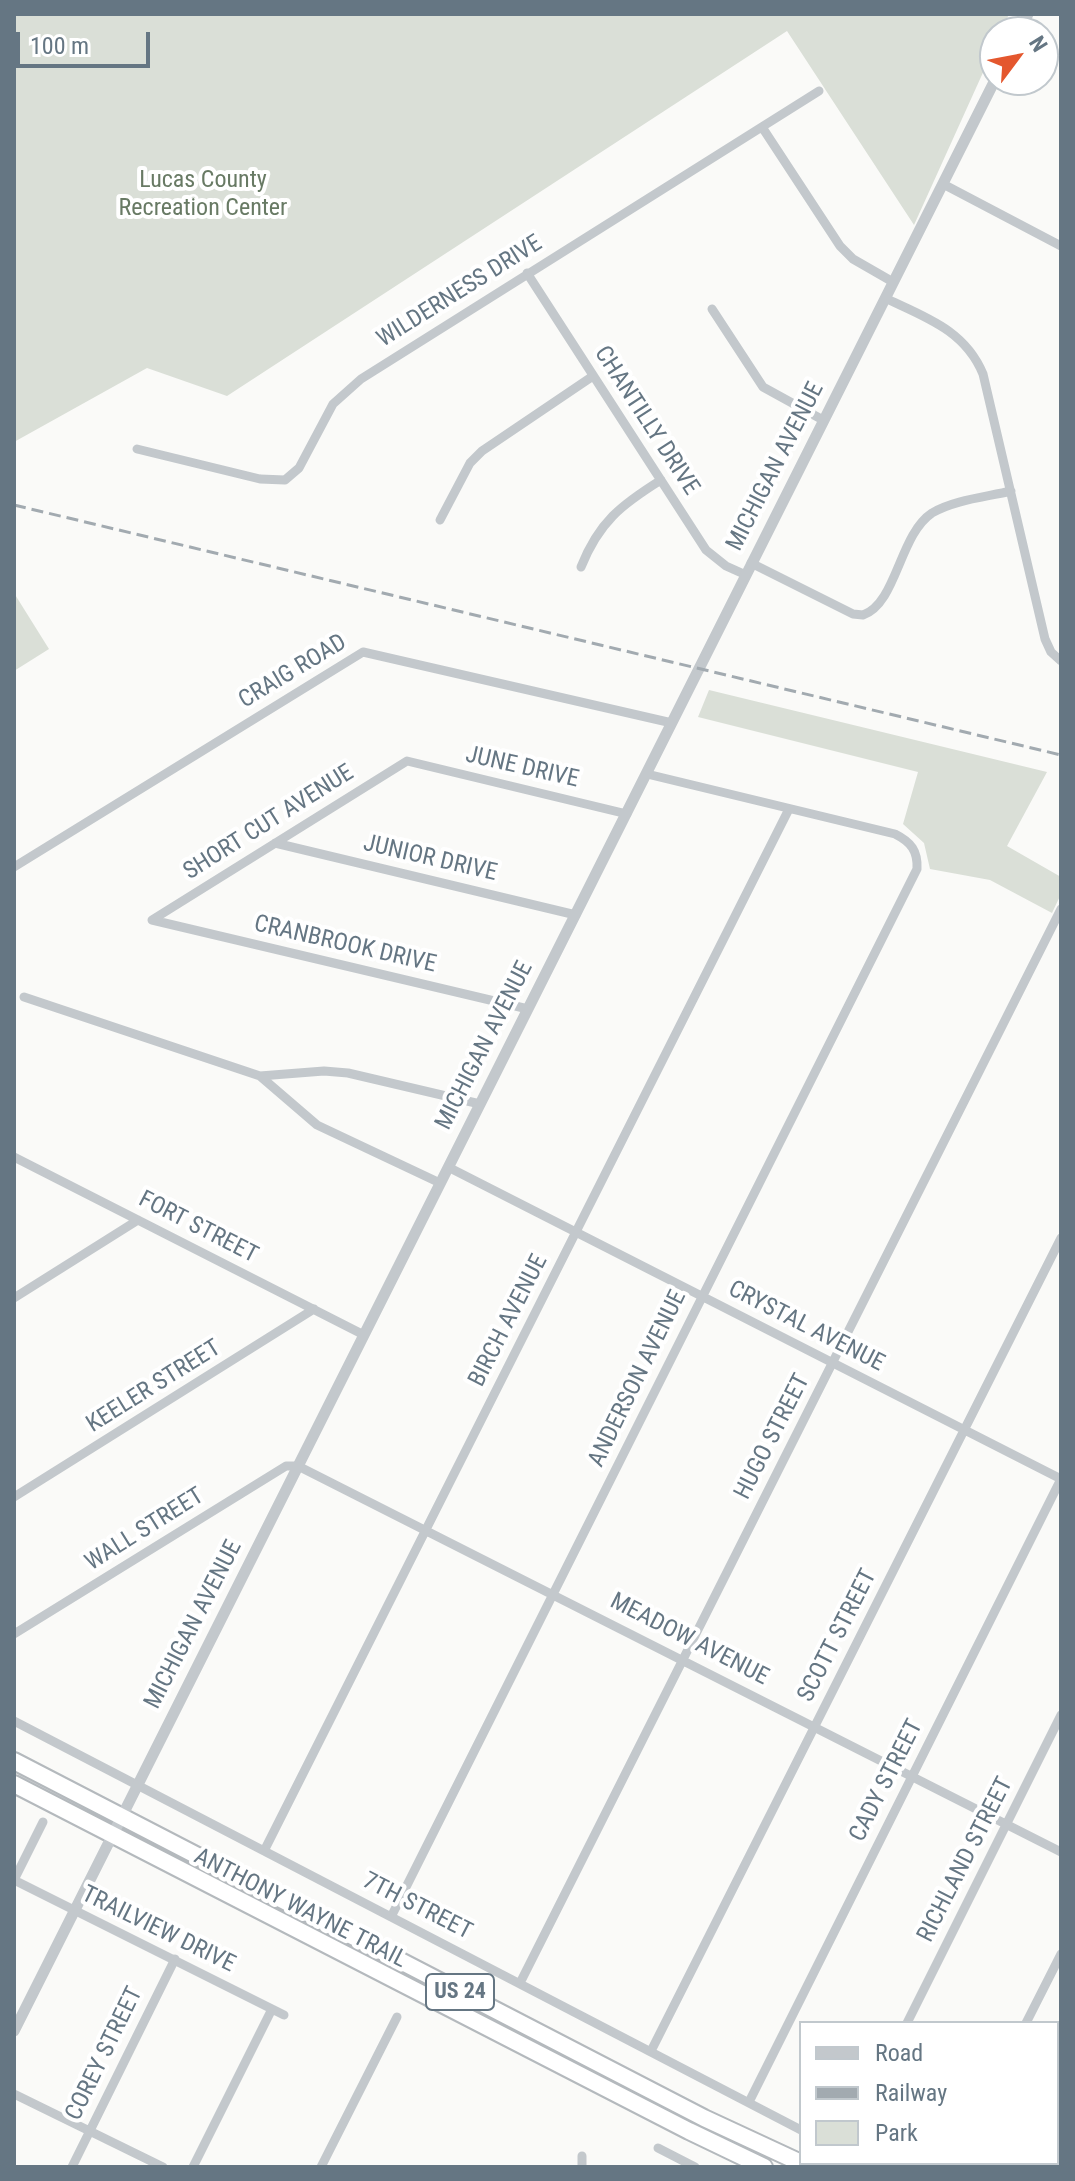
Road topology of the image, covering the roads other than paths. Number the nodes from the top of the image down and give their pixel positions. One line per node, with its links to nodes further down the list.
1 (819, 91): 3 (street, WILDERNESS DRIVE)
2 (987, 96): 4 (street, MICHIGAN AVENUE)
3 (762, 127): 6 (street, WILDERNESS DRIVE); 7 (street)
4 (943, 184): 5 (street); 7 (street, MICHIGAN AVENUE)
5 (1061, 246)
6 (527, 273): 10 (street, CHANTILLY DRIVE); 12 (street, WILDERNESS DRIVE)
7 (893, 282): 8 (street, MICHIGAN AVENUE)
8 (885, 298): 11 (street, MICHIGAN AVENUE); 14 (street)
9 (712, 309): 11 (street)
10 (593, 376): 13 (street, CHANTILLY DRIVE); 15 (street)
11 (823, 420): 16 (street, MICHIGAN AVENUE)
12 (137, 449)
13 (661, 480): 17 (street); 18 (street, CHANTILLY DRIVE)
14 (1011, 491): 16 (street); 19 (street)
15 (440, 520)
16 (751, 563): 18 (street, MICHIGAN AVENUE)
17 (581, 567)
18 (746, 575): 20 (street, MICHIGAN AVENUE)
19 (1061, 661)
20 (672, 723): 22 (street, MICHIGAN AVENUE); 26 (street, CRAIG ROAD)
21 (407, 761): 24 (street, JUNE DRIVE); 25 (street, SHORT CUT AVENUE)
22 (647, 774): 23 (street); 24 (street, MICHIGAN AVENUE)
23 (789, 809): 38 (street, BIRCH AVENUE); 40 (street, ANDERSON AVENUE)
24 (627, 814): 28 (street, MICHIGAN AVENUE)
25 (275, 843): 28 (street, JUNIOR DRIVE); 29 (street, SHORT CUT AVENUE)
26 (14, 867)
27 (1061, 909): 44 (street, HUGO STREET)
28 (576, 915): 31 (street, MICHIGAN AVENUE)
29 (152, 920): 31 (street, CRANBROOK DRIVE)
30 (24, 997): 32 (street)
31 (528, 1009): 33 (street, MICHIGAN AVENUE)
32 (260, 1076): 33 (street); 36 (street)
33 (480, 1104): 35 (street, MICHIGAN AVENUE)
34 (14, 1157): 37 (street, FORT STREET)
35 (448, 1167): 36 (street, MICHIGAN AVENUE); 38 (street, CRYSTAL AVENUE)
36 (440, 1183): 43 (street, MICHIGAN AVENUE)
37 (138, 1220): 41 (street); 42 (street, FORT STREET)
38 (576, 1232): 40 (street, CRYSTAL AVENUE); 49 (street, BIRCH AVENUE)
39 (1061, 1238): 45 (street, SCOTT STREET)
40 (702, 1296): 44 (street, CRYSTAL AVENUE); 50 (street, ANDERSON AVENUE)
41 (14, 1298)
42 (314, 1309): 43 (street, FORT STREET); 48 (street, KEELER STREET)
43 (364, 1335): 46 (street, MICHIGAN AVENUE)
44 (833, 1363): 45 (street, CRYSTAL AVENUE); 52 (street, HUGO STREET)
45 (964, 1430): 47 (street, CRYSTAL AVENUE); 55 (street, SCOTT STREET)
46 (298, 1466): 49 (street, MEADOW AVENUE); 51 (street, WALL STREET); 59 (street, MICHIGAN AVENUE)
47 (1061, 1479): 57 (street, CADY STREET)
48 (14, 1497)
49 (426, 1529): 50 (street, MEADOW AVENUE); 64 (street, BIRCH AVENUE)
50 (554, 1594): 52 (street, MEADOW AVENUE); 68 (street, ANDERSON AVENUE)
51 (14, 1634)
52 (683, 1659): 55 (street, MEADOW AVENUE); 71 (street, HUGO STREET)
53 (1061, 1715): 62 (street, RICHLAND STREET)
54 (14, 1721): 59 (street, 7TH STREET)
55 (815, 1726): 57 (street, MEADOW AVENUE); 78 (street, SCOTT STREET)
56 (14, 1761): 60 (highway, ANTHONY WAYNE TRAIL / US 24)
57 (912, 1775): 62 (street, MEADOW AVENUE); 80 (street, CADY STREET)
58 (14, 1784): 63 (highway, ANTHONY WAYNE TRAIL / US 24)
59 (137, 1785): 60 (street, MICHIGAN AVENUE); 64 (street, 7TH STREET)
60 (122, 1816): 63 (street, MICHIGAN AVENUE); 85 (highway, ANTHONY WAYNE TRAIL / US 24)
61 (43, 1822): 66 (street)
62 (1007, 1824): 65 (street, MEADOW AVENUE); 75 (street, RICHLAND STREET)
63 (113, 1835): 67 (street, MICHIGAN AVENUE); 92 (highway, ANTHONY WAYNE TRAIL / US 24)
64 (264, 1851): 68 (street, 7TH STREET)
65 (1061, 1852)
66 (14, 1880): 67 (street, TRAILVIEW DRIVE)
67 (75, 1911): 70 (street, TRAILVIEW DRIVE); 77 (street, MICHIGAN AVENUE)
68 (391, 1917): 71 (street, 7TH STREET)
69 (1061, 1954): 76 (street)
70 (175, 1959): 72 (street, TRAILVIEW DRIVE); 82 (street, COREY STREET)
71 (520, 1983): 78 (street, 7TH STREET)
72 (272, 2009): 73 (street, TRAILVIEW DRIVE); 88 (street)
73 (284, 2015)
74 (397, 2017): 89 (street)
75 (908, 2021)
76 (1027, 2021)
77 (14, 2031)
78 (651, 2051): 80 (street, 7TH STREET)
79 (14, 2094): 82 (street)
80 (749, 2102): 81 (street, 7TH STREET)
81 (799, 2129)
82 (89, 2131): 86 (street, COREY STREET); 87 (street)
83 (658, 2148): 91 (street)
84 (582, 2156): 90 (street)
85 (799, 2162)
86 (72, 2167)
87 (163, 2167)
88 (193, 2167)
89 (321, 2167)
90 (582, 2167)
91 (695, 2167)
92 (764, 2167)

